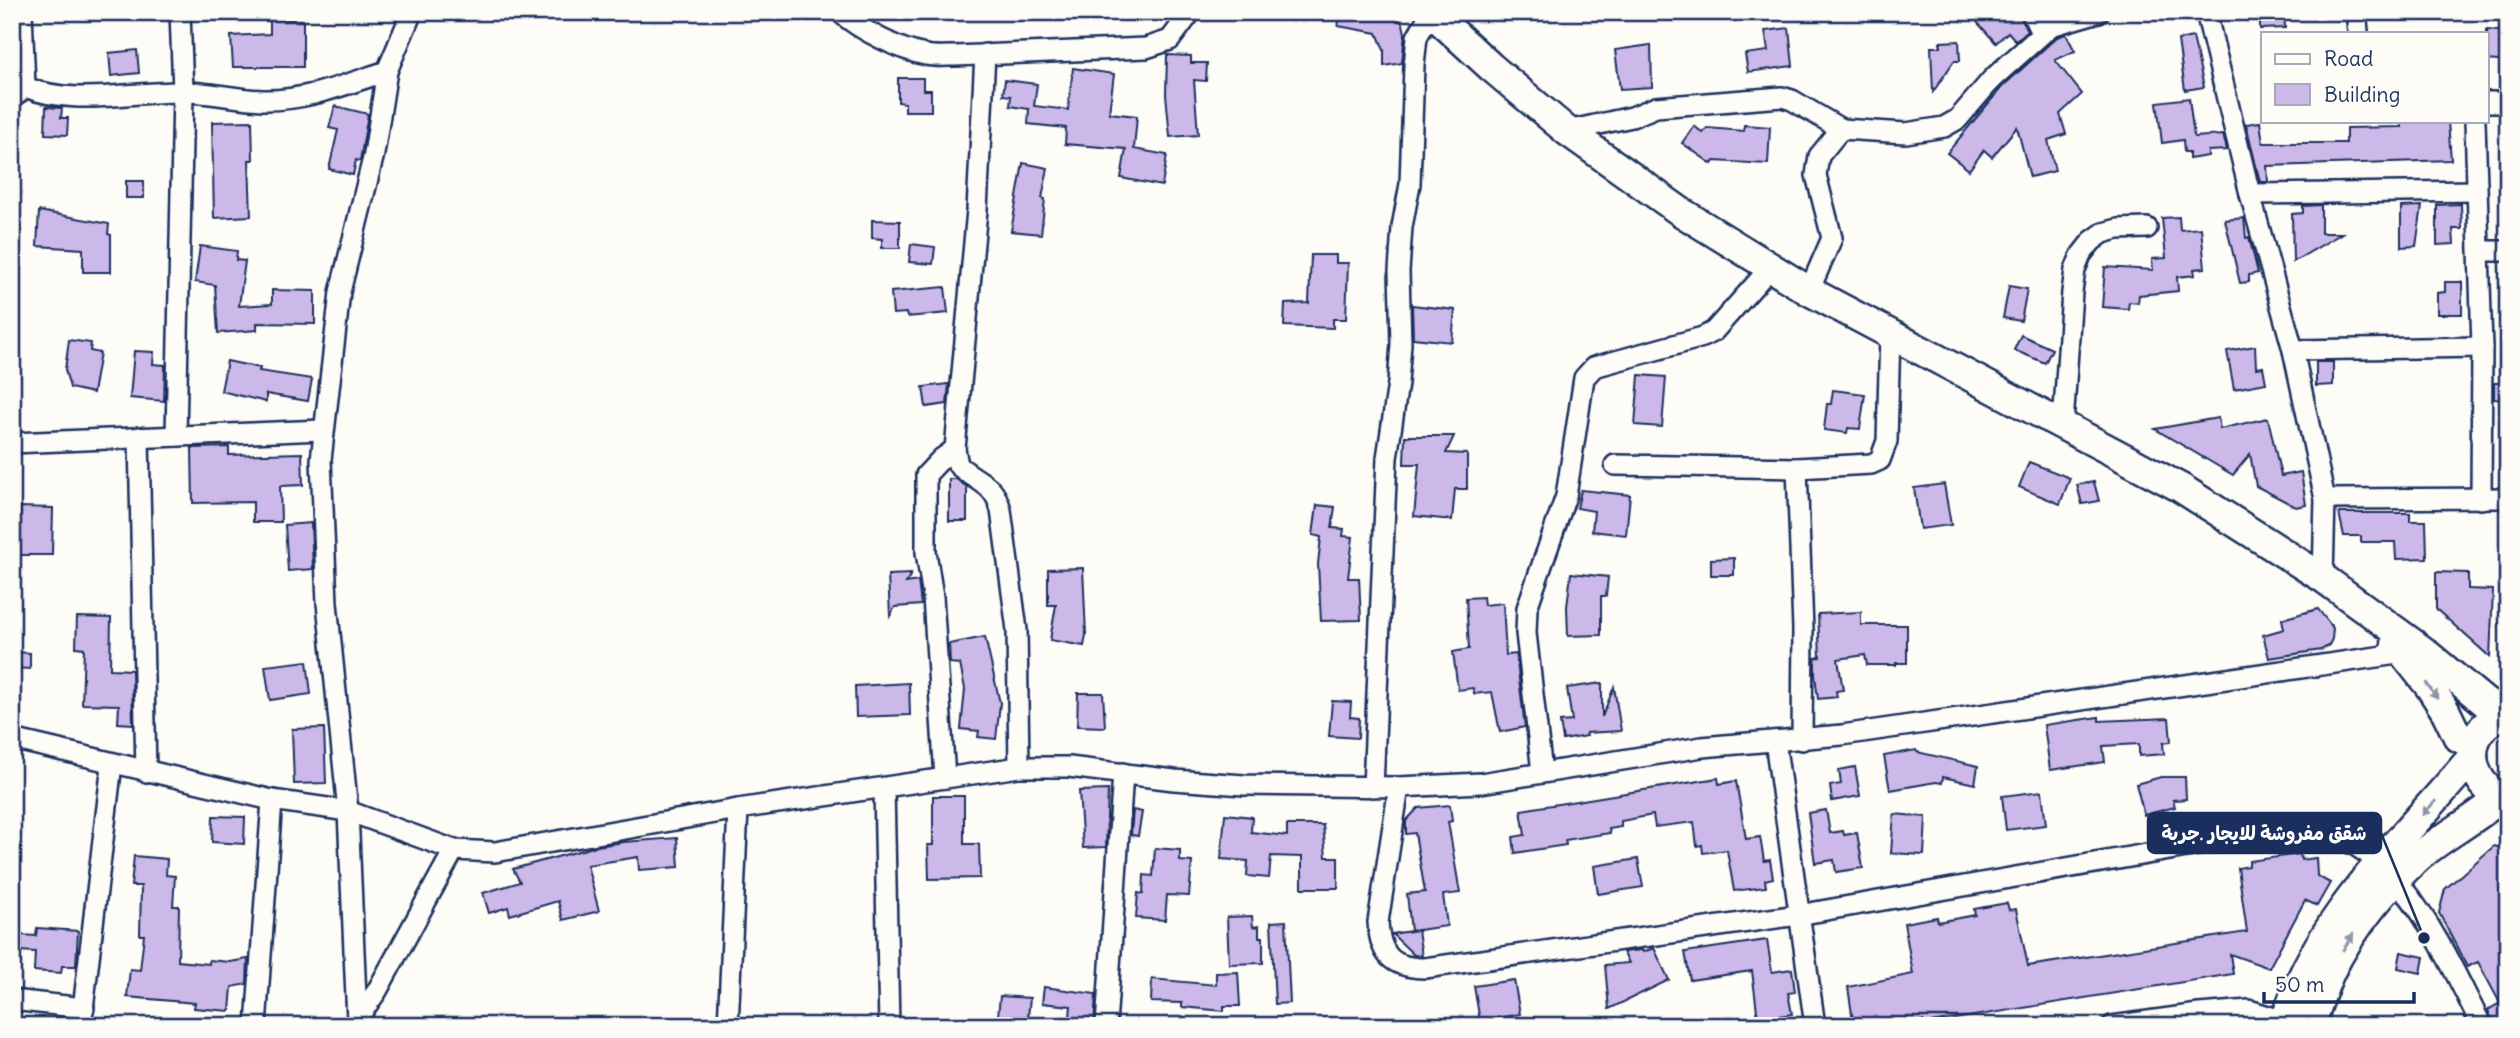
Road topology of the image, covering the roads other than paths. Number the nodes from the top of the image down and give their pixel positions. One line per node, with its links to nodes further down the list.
1 (22, 12): 14 (street)
2 (180, 12): 13 (street)
3 (412, 12): 12 (street)
4 (840, 12): 11 (street)
5 (1191, 12): 11 (street)
6 (1431, 12): 19 (main road); 54 (street)
7 (2031, 12): 10 (street)
8 (2099, 12): 10 (street)
9 (2206, 12): 21 (street)
10 (2041, 33): 18 (street)
11 (985, 54): 35 (street)
12 (387, 71): 13 (street); 31 (street)
13 (183, 92): 14 (street); 32 (street)
14 (19, 93)
15 (2488, 102): 16 (street)
16 (2508, 102)
17 (2475, 122): 20 (street)
18 (1841, 129): 19 (street); 26 (street)
19 (1567, 131): 25 (main road)
20 (2476, 191): 21 (street); 23 (street)
21 (2250, 194): 29 (street)
22 (2147, 228): 30 (street)
23 (2480, 251): 24 (street); 28 (street)
24 (2508, 251)
25 (1770, 268): 26 (main road); 51 (street)
26 (1809, 291): 27 (main road)
27 (1890, 335): 30 (main road); 37 (street)
28 (2482, 347): 29 (street); 40 (street)
29 (2293, 349): 39 (street)
30 (2063, 425): 41 (main road)
31 (323, 430): 32 (street); 60 (street)
32 (176, 436): 33 (street)
33 (139, 437): 34 (street); 50 (street)
34 (12, 443)
35 (955, 449): 49 (street); 53 (street)
36 (1615, 465): 37 (street)
37 (1797, 468): 45 (street)
38 (2508, 498): 40 (street)
39 (2325, 499): 40 (street); 41 (street)
40 (2481, 499)
41 (2323, 578): 42 (main road)
42 (2412, 652): 43 (main road); 45 (street); 47 (main road, one-way to 47)
43 (2508, 712): 47 (main road)
44 (12, 739): 48 (street)
45 (1802, 740): 46 (street)
46 (1775, 741): 51 (street); 63 (street)
47 (2473, 750): 58 (main road); 62 (main road, one-way to 62)
48 (112, 764): 50 (street); 65 (street)
49 (1018, 767): 52 (street); 53 (street)
50 (146, 772): 57 (street)
51 (1542, 772): 55 (street)
52 (1123, 773): 54 (street); 71 (street)
53 (945, 778): 56 (street)
54 (1373, 787): 55 (street)
55 (1399, 787): 63 (street)
56 (884, 788): 59 (street); 70 (street)
57 (272, 800): 60 (street); 68 (street)
58 (2504, 800): 62 (main road)
59 (738, 809): 61 (street); 69 (street)
60 (348, 811): 61 (street); 66 (street)
61 (454, 850): 66 (street)
62 (2387, 871): 63 (street); 67 (main road); 74 (street)
63 (1798, 915): 72 (street)
64 (12, 1000): 65 (street)
65 (82, 1017)
66 (355, 1024)
67 (2294, 1025): 73 (street)
68 (256, 1026)
69 (727, 1026)
70 (889, 1026)
71 (1106, 1026)
72 (1815, 1026)
73 (2112, 1026)
74 (2482, 1026)

